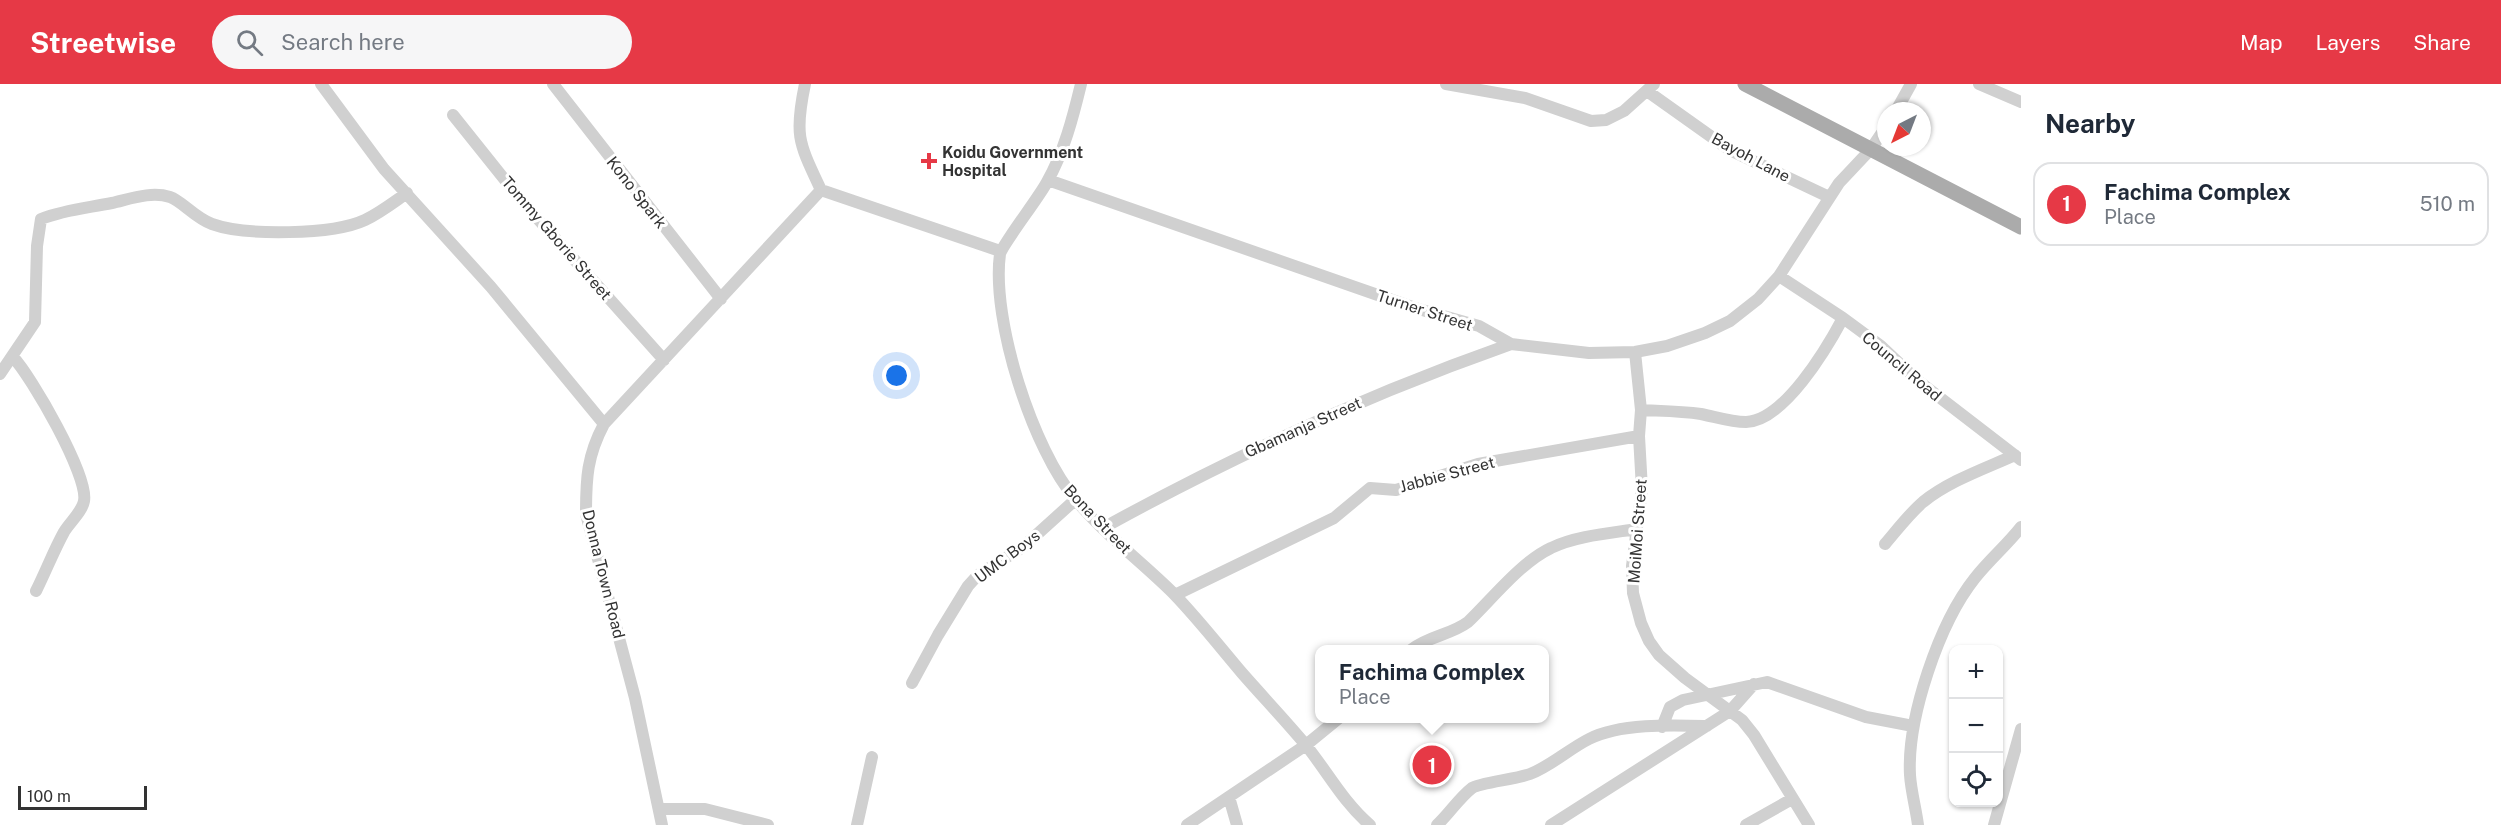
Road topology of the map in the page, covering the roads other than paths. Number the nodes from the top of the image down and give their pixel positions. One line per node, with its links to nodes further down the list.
1 (321, 84): 18 (street)
2 (553, 84): 24 (street, Kono Spark)
3 (805, 84): 17 (street)
4 (1081, 84): 16 (street)
5 (1446, 84): 10 (street)
6 (1745, 84): 15 (main road)
7 (1765, 84): 15 (main road)
8 (1911, 84): 11 (street)
9 (1979, 84): 12 (street)
10 (1651, 88): 19 (street, Bayoh Lane)
11 (1901, 102)
12 (2021, 102)
13 (453, 115): 29 (street, Tommy Gborie Street)
14 (1877, 141): 15 (street, Turner Street)
15 (1874, 145): 19 (street, Turner Street); 20 (main road); 21 (main road)
16 (1048, 180): 22 (street); 26 (street, Turner Street)
17 (821, 190): 22 (street); 24 (street, Donna Town Road)
18 (407, 193): 28 (street); 32 (street)
19 (1829, 197): 23 (street, Turner Street)
20 (2021, 219)
21 (2021, 227)
22 (1000, 251): 35 (street, Bona Street)
23 (1779, 276): 25 (street, Council Road); 27 (street, Turner Street)
24 (721, 299): 29 (street, Donna Town Road)
25 (1843, 318): 31 (street); 34 (street, Council Road)
26 (1511, 344): 27 (street, Turner Street); 37 (street, Gbamanja Street)
27 (1635, 352): 31 (street, MoiMoi Street)
28 (13, 357): 30 (street); 40 (street)
29 (664, 360): 32 (street, Donna Town Road)
30 (0, 374)
31 (1641, 410): 33 (street, MoiMoi Street)
32 (604, 424): 56 (street, Donna Town Road)
33 (1639, 436): 38 (street, MoiMoi Street); 41 (street, Jabbie Street)
34 (2018, 458): 39 (street)
35 (1076, 500): 37 (street, Bona Street); 43 (street, UMC Boys)
36 (2021, 527): 49 (street)
37 (1103, 528): 41 (street, Bona Street)
38 (1637, 528): 42 (street); 45 (street, MoiMoi Street)
39 (1885, 544)
40 (36, 591)
41 (1175, 596): 52 (street, Bona Street)
42 (1418, 645)
43 (912, 683)
44 (1754, 684): 45 (street); 46 (street); 49 (street)
45 (1707, 695): 46 (street, MoiMoi Street); 50 (street)
46 (1730, 711): 48 (street); 55 (street, MoiMoi Street)
47 (1333, 723): 52 (street)
48 (1707, 726): 50 (street); 64 (street)
49 (1913, 726): 67 (street)
50 (1662, 727): 63 (street)
51 (2021, 729): 68 (street)
52 (1306, 745): 54 (street); 62 (street, Bona Street)
53 (872, 757): 59 (street)
54 (1228, 797): 60 (street); 61 (street)
55 (1792, 799): 65 (street); 66 (street, MoiMoi Street)
56 (658, 809): 57 (street, Donna Town Road); 58 (street)
57 (663, 825)
58 (768, 825)
59 (857, 825)
60 (1187, 825)
61 (1238, 825)
62 (1370, 825)
63 (1437, 825)
64 (1551, 825)
65 (1746, 825)
66 (1809, 825)
67 (1918, 825)
68 (1994, 825)

